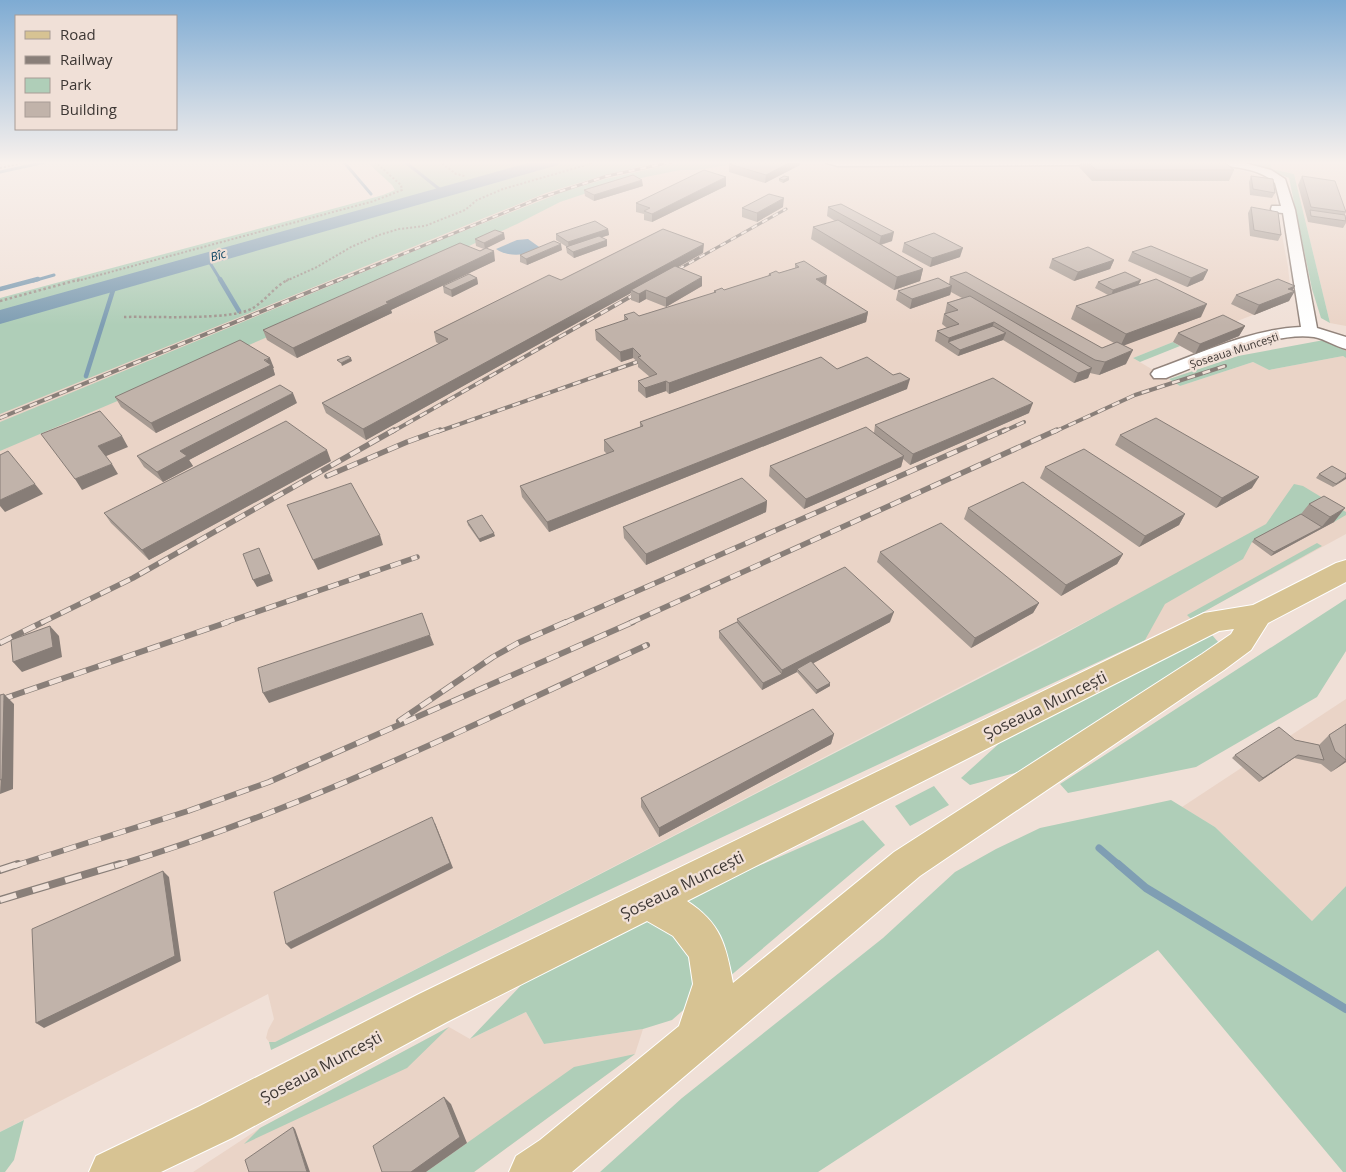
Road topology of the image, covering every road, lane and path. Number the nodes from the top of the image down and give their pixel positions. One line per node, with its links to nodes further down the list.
1 (319, 216): 4 (path)
2 (451, 216): 5 (path)
3 (1284, 216): 6 (lane)
4 (0, 301)
5 (124, 317)
6 (1310, 332): 7 (lane, Șoseaua Muncești); 8 (lane, Șoseaua Muncești)
7 (1346, 344)
8 (1160, 374)
9 (1346, 570): 10 (main road, Șoseaua Muncești)
10 (1258, 615): 11 (main road, Șoseaua Muncești); 12 (main road)
11 (648, 902): 12 (main road); 13 (main road, Șoseaua Muncești)
12 (696, 1040): 14 (main road)
13 (216, 1122): 15 (main road, Șoseaua Muncești); 16 (main road)
14 (542, 1167)
15 (112, 1172)
16 (144, 1172)

